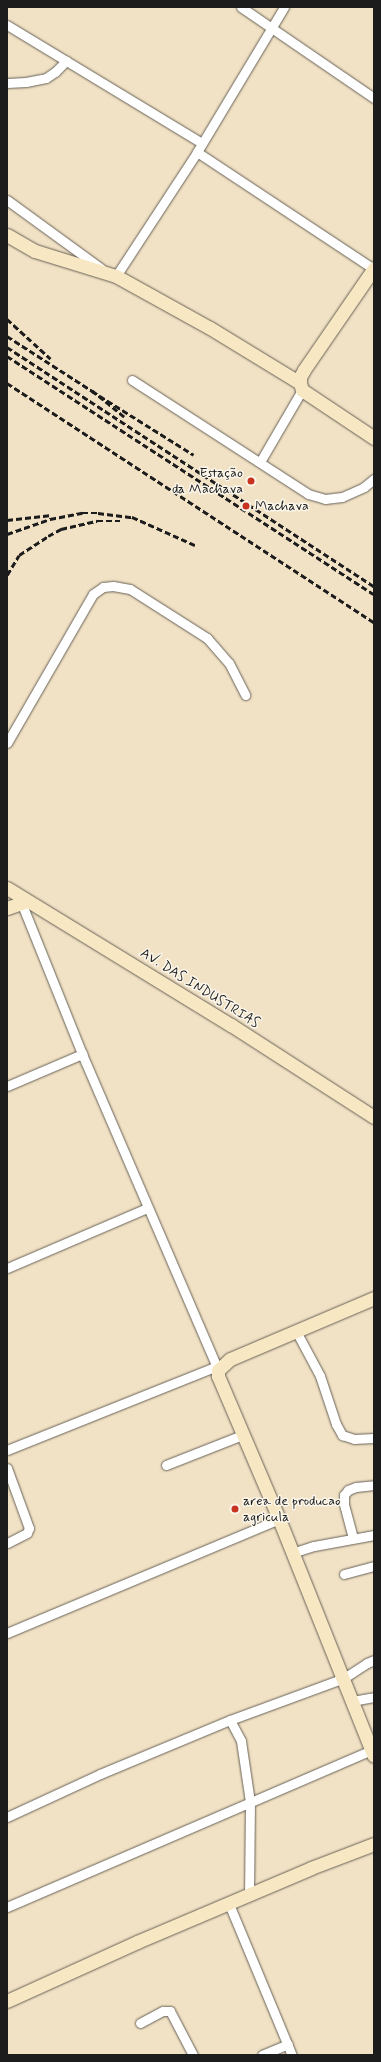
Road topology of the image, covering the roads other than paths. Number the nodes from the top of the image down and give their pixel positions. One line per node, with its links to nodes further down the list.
1 (241, 7): 4 (street)
2 (284, 7): 4 (street)
3 (7, 25): 5 (street)
4 (270, 28): 7 (street); 8 (street)
5 (66, 61): 6 (street); 8 (street)
6 (7, 83)
7 (374, 98)
8 (202, 143): 9 (street)
9 (197, 152): 12 (street); 13 (street)
10 (7, 200): 13 (street)
11 (7, 235): 13 (street)
12 (374, 268): 15 (street)
13 (112, 274): 15 (street)
14 (132, 380): 17 (street)
15 (301, 387): 16 (street); 17 (street)
16 (374, 438)
17 (260, 462): 18 (street)
18 (374, 479)
19 (245, 695): 20 (street)
20 (7, 743)
21 (7, 888): 22 (street, AV. DAS INDUSTRIAS)
22 (24, 901): 23 (street); 24 (street); 26 (street, AV. DAS INDUSTRIAS)
23 (7, 908)
24 (82, 1054): 25 (street); 27 (street)
25 (7, 1086)
26 (374, 1117)
27 (147, 1208): 28 (street); 31 (street)
28 (7, 1268)
29 (374, 1298): 30 (street)
30 (296, 1331): 31 (street); 33 (street)
31 (217, 1368): 32 (street); 34 (street)
32 (242, 1435): 35 (street); 38 (street)
33 (374, 1438)
34 (7, 1450)
35 (166, 1465)
36 (7, 1468): 41 (street)
37 (374, 1485): 40 (street)
38 (279, 1519): 42 (street); 45 (street)
39 (374, 1535): 40 (street)
40 (353, 1538): 42 (street)
41 (7, 1543)
42 (292, 1553): 47 (street)
43 (374, 1566): 44 (street)
44 (344, 1574)
45 (7, 1633)
46 (374, 1660): 47 (street)
47 (344, 1678): 49 (street); 50 (street)
48 (374, 1697): 49 (street)
49 (352, 1701): 51 (street)
50 (230, 1720): 52 (street); 53 (street)
51 (373, 1753): 52 (street)
52 (250, 1802): 55 (street); 57 (street)
53 (7, 1817)
54 (374, 1844): 55 (street)
55 (249, 1894): 56 (street)
56 (229, 1904): 58 (street); 60 (street)
57 (7, 1907)
58 (7, 2001)
59 (140, 2023): 61 (street)
60 (288, 2044): 62 (street); 63 (street)
61 (193, 2055)
62 (262, 2055)
63 (292, 2055)

